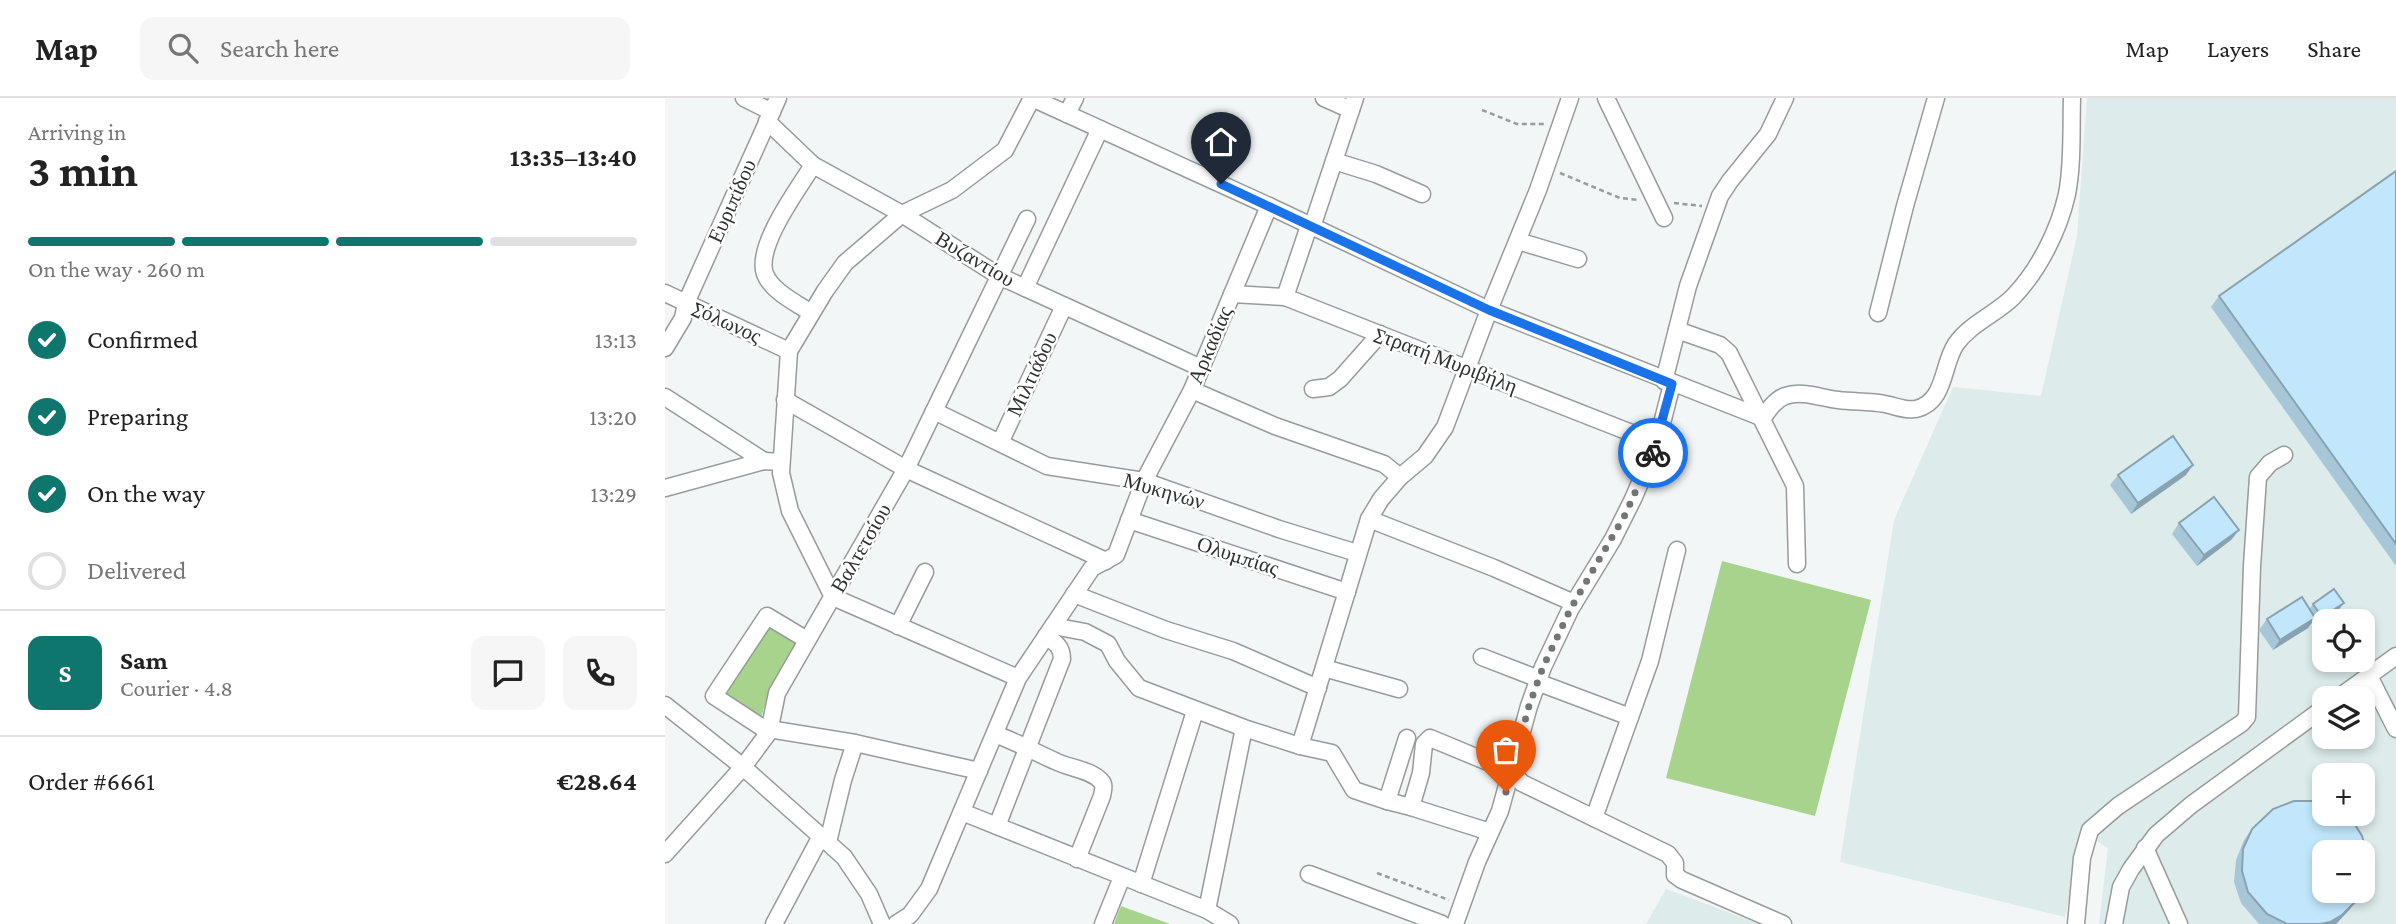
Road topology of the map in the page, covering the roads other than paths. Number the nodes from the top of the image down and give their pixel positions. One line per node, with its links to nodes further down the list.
1 (744, 98): 11 (street, Βυζαντίου)
2 (1032, 98): 12 (street); 18 (street)
3 (1075, 98): 12 (street)
4 (1324, 98): 10 (street)
5 (1570, 98): 22 (street)
6 (1606, 98): 19 (street)
7 (1784, 98): 34 (street)
8 (1936, 98): 33 (street)
9 (2072, 98): 46 (street)
10 (1353, 104): 14 (street)
11 (772, 110): 15 (street, Βυζαντίου); 29 (street, Ευριπίδου)
12 (1067, 114): 13 (street)
13 (1100, 129): 17 (street); 25 (street)
14 (1334, 161): 16 (street); 21 (street)
15 (813, 165): 18 (street, Βυζαντίου); 32 (street)
16 (1422, 194)
17 (1269, 206): 21 (street); 27 (street, Αρκαδίας)
18 (902, 214): 24 (street, Βυζαντίου); 32 (street)
19 (1664, 218)
20 (1027, 219): 24 (street, Βαλτετσίου)
21 (1311, 226): 28 (street); 31 (street)
22 (1518, 241): 23 (street); 31 (street)
23 (1578, 259)
24 (999, 276): 25 (street, Βυζαντίου); 45 (street, Βαλτετσίου)
25 (1025, 288): 30 (street, Βυζαντίου)
26 (665, 293): 29 (street, Σόλωνος)
27 (1232, 294): 28 (street, Στρατή Μυριβήλη); 38 (street, Αρκαδίας)
28 (1285, 297): 35 (street, Στρατή Μυριβήλη)
29 (686, 303): 36 (street, Ευριπίδου); 37 (street, Σόλωνος)
30 (1064, 306): 38 (street, Βυζαντίου); 47 (street, Μιλτιάδου)
31 (1489, 310): 39 (street); 40 (street)
32 (811, 313): 37 (street)
33 (1878, 313)
34 (1677, 330): 40 (street); 46 (street)
35 (1380, 334): 39 (street, Στρατή Μυριβήλη); 41 (street)
36 (665, 348)
37 (789, 351): 44 (street)
38 (1201, 368): 42 (street, Αρκαδίας)
39 (1468, 369): 48 (street, Στρατή Μυριβήλη); 53 (street)
40 (1668, 382): 46 (street); 48 (street)
41 (1313, 388)
42 (1192, 390): 53 (street); 54 (street, Αρκαδίας)
43 (665, 397): 50 (street)
44 (786, 400): 51 (street); 52 (street)
45 (934, 411): 47 (street, Μυκηνών); 52 (street, Βαλτετσίου)
46 (1763, 418): 61 (street)
47 (1000, 443): 54 (street, Μυκηνών)
48 (1657, 443): 66 (street)
49 (2284, 454): 116 (street)
50 (764, 461): 51 (street); 55 (street)
51 (781, 462): 65 (street)
52 (906, 469): 60 (street); 65 (street, Βαλτετσίου)
53 (1400, 477): 56 (street)
54 (1145, 481): 57 (street, Αρκαδίας); 59 (street, Μυκηνών)
55 (665, 488)
56 (1369, 519): 59 (street); 66 (street)
57 (1129, 520): 60 (street, Αρκαδίας); 63 (street, Ολυμπίας)
58 (1677, 550): 81 (street)
59 (1357, 553): 63 (street)
60 (1106, 561): 64 (street, Αρκαδίας)
61 (1797, 564)
62 (925, 572): 67 (street)
63 (1347, 592): 72 (street)
64 (1074, 594): 68 (street, Αρκαδίας); 77 (street)
65 (833, 597): 67 (street); 69 (street, Βαλτετσίου)
66 (1574, 603): 75 (street)
67 (898, 626): 74 (street)
68 (1050, 631): 74 (street, Αρκαδίας); 80 (street); 90 (street)
69 (807, 640): 85 (street, Βαλτετσίου); 85 (street)
70 (2396, 656): 73 (street)
71 (1482, 657): 75 (street)
72 (1324, 668): 77 (street); 78 (street)
73 (2369, 676): 76 (street); 84 (street)
74 (1018, 678): 86 (street, Αρκαδίας)
75 (1538, 680): 81 (street); 93 (street)
76 (2355, 686)
77 (1318, 688): 89 (street)
78 (1399, 689)
79 (665, 705): 91 (street)
80 (1195, 710): 83 (street); 106 (street)
81 (1630, 717): 97 (street)
82 (2312, 717): 101 (street)
83 (1244, 728): 89 (street); 107 (street)
84 (2396, 729)
85 (769, 731): 88 (street); 91 (street, Βαλτετσίου)
86 (995, 734): 90 (street); 92 (street, Αρκαδίας)
87 (1407, 738): 94 (street)
88 (855, 743): 92 (street); 100 (street)
89 (1300, 746): 94 (street)
90 (1028, 747): 98 (street); 103 (street)
91 (743, 767): 100 (street); 102 (street, Βαλτετσίου)
92 (979, 771): 96 (street, Αρκαδίας)
93 (1511, 772): 95 (street); 97 (street); 99 (street)
94 (1387, 801): 95 (street)
95 (1411, 807): 99 (street)
96 (962, 812): 98 (street); 110 (street, Αρκαδίας)
97 (1594, 818): 115 (street)
98 (997, 826): 103 (street)
99 (1490, 832): 114 (street)
100 (824, 839): 108 (street); 109 (street)
101 (2145, 848): 117 (street); 118 (street)
102 (665, 854)
103 (1077, 859): 105 (street)
104 (1309, 874): 113 (street)
105 (1122, 877): 106 (street); 111 (street)
106 (1141, 884): 107 (street)
107 (1207, 910): 112 (street)
108 (775, 924)
109 (882, 924)
110 (896, 924)
111 (1103, 924)
112 (1230, 924)
113 (1442, 924)
114 (1455, 924)
115 (1783, 924)
116 (2076, 924)
117 (2115, 924)
118 (2179, 924)

